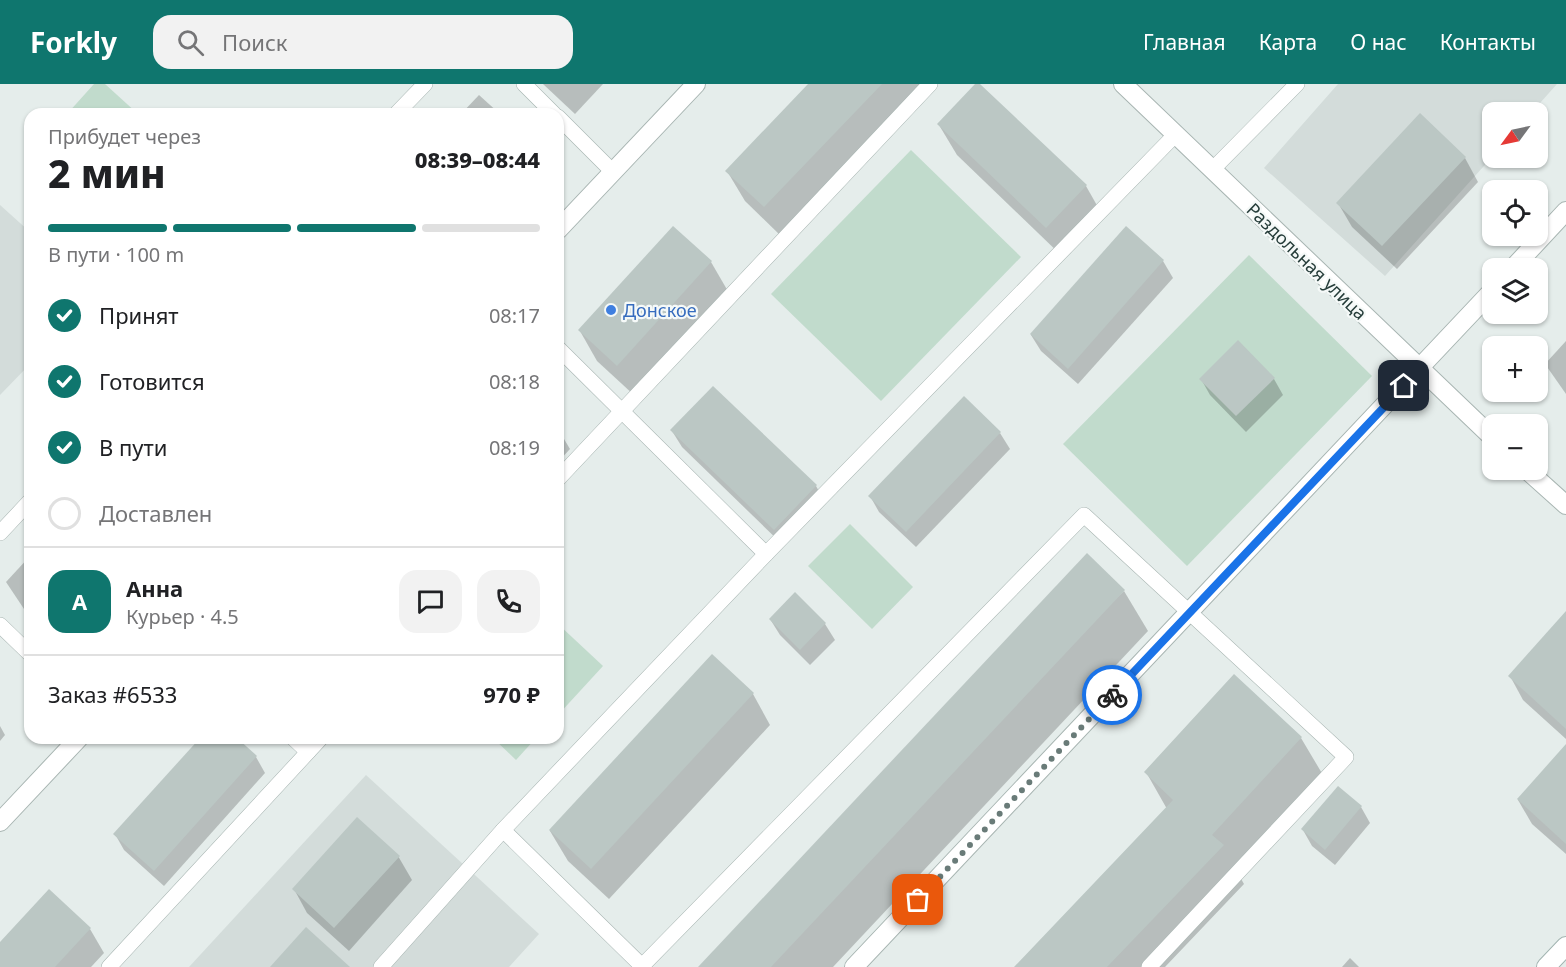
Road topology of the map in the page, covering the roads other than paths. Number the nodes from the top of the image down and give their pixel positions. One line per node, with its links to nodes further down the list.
1 (424, 84): 7 (lane)
2 (524, 84): 8 (lane)
3 (696, 84): 12 (street)
4 (930, 84): 19 (lane)
5 (1123, 84): 10 (street, Раздольная улица)
6 (1297, 84): 11 (lane)
7 (402, 108)
8 (548, 108)
9 (564, 123): 12 (lane)
10 (1176, 134): 11 (street, Раздольная улица); 26 (lane)
11 (1212, 170): 18 (street, Раздольная улица)
12 (613, 172): 14 (street)
13 (1566, 211): 15 (street)
14 (564, 224)
15 (1522, 258)
16 (1482, 302): 18 (street)
17 (564, 354): 19 (lane)
18 (1420, 370): 20 (street, Раздольная улица); 27 (street)
19 (620, 411): 21 (lane); 26 (lane)
20 (1482, 428)
21 (564, 472)
22 (1538, 480): 23 (street)
23 (1566, 505)
24 (24, 507): 25 (lane)
25 (0, 533)
26 (766, 554): 35 (lane)
27 (1190, 613): 37 (lane); 40 (street); 41 (lane)
28 (0, 625): 29 (lane)
29 (24, 648)
30 (73, 744): 34 (street)
31 (299, 744): 33 (lane)
32 (315, 744): 33 (lane)
33 (308, 752): 38 (lane)
34 (0, 822)
35 (503, 830): 37 (lane); 39 (lane)
36 (1566, 946): 42 (street)
37 (642, 966)
38 (109, 967)
39 (381, 967)
40 (855, 967)
41 (1149, 967)
42 (1546, 967)

